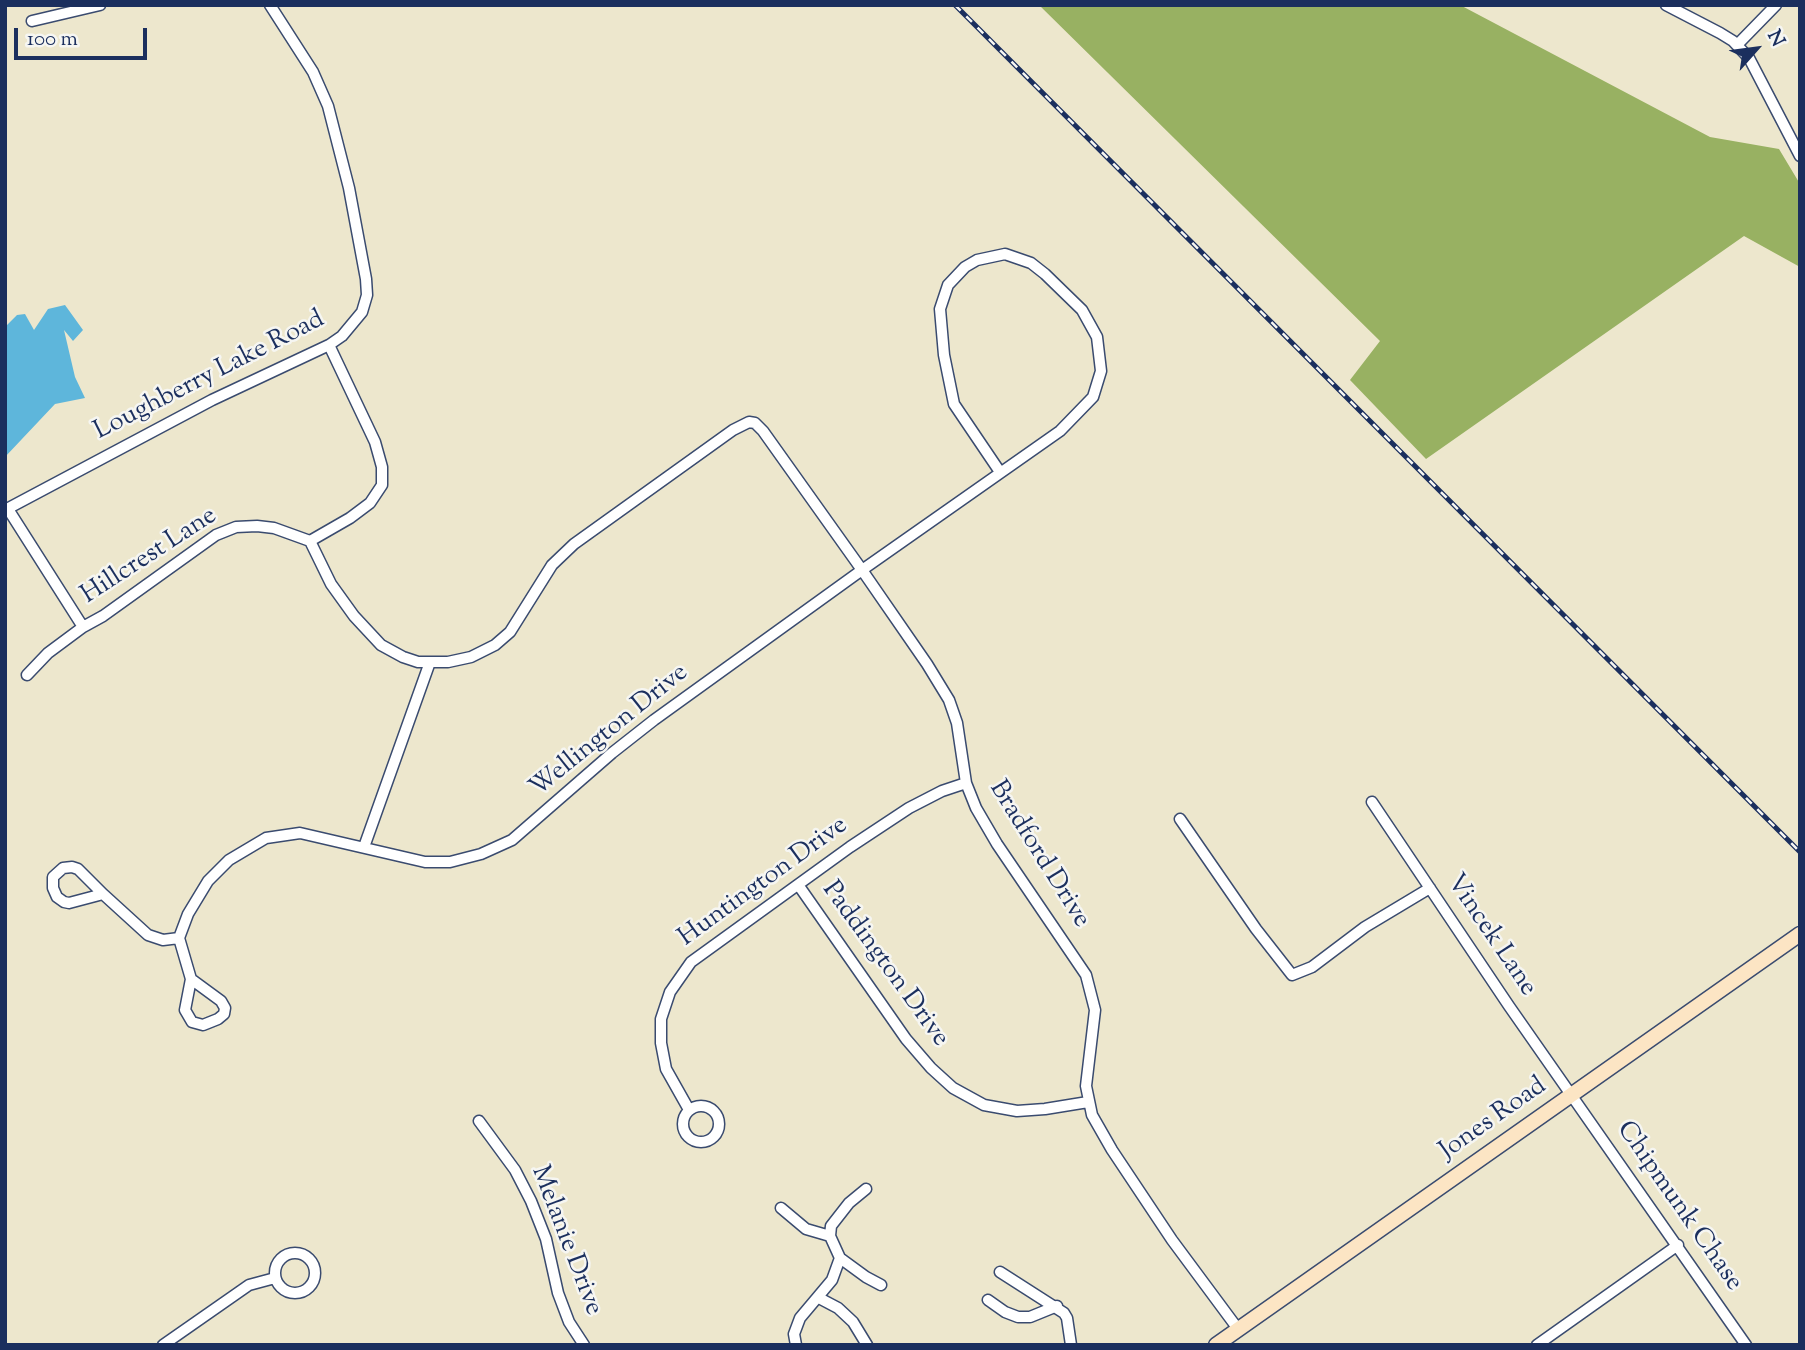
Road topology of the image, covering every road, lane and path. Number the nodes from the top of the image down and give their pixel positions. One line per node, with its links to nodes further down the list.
1 (100, 5): 5 (street)
2 (270, 5): 8 (street, Loughberry Lake Road)
3 (1666, 5): 6 (street)
4 (1776, 5): 6 (street)
5 (32, 21)
6 (1737, 45): 7 (street)
7 (1800, 156)
8 (329, 345): 10 (street, Loughberry Lake Road); 11 (street)
9 (1000, 472): 9 (street); 12 (street, Wellington Drive)
10 (6, 510): 13 (street)
11 (310, 541): 13 (street, Hillcrest Lane); 14 (street)
12 (862, 570): 14 (street, Bradford Drive); 16 (street, Bradford Drive); 19 (street, Wellington Drive)
13 (83, 627): 15 (street, Hillcrest Lane)
14 (430, 662): 19 (street)
15 (27, 676)
16 (966, 783): 20 (street, Huntington Drive); 27 (street, Bradford Drive)
17 (1372, 802): 21 (street, Vincek Lane)
18 (1180, 818): 21 (street)
19 (364, 847): 24 (street, Wellington Drive)
20 (800, 886): 27 (street, Paddington Drive); 28 (street, Huntington Drive)
21 (1430, 888): 26 (street, Vincek Lane)
22 (103, 894): 22 (street); 24 (street)
23 (1800, 934): 26 (street, Jones Road)
24 (179, 938): 25 (street)
25 (191, 979): 25 (street)
26 (1573, 1095): 33 (street, Chipmunk Chase); 41 (street, Jones Road)
27 (1088, 1102): 41 (street, Bradford Drive)
28 (688, 1108)
29 (479, 1121): 43 (street, Melanie Drive)
30 (866, 1189): 32 (street)
31 (781, 1208): 32 (street)
32 (830, 1237): 34 (street)
33 (1678, 1245): 48 (street); 49 (street, Chipmunk Chase)
34 (840, 1258): 37 (street); 38 (street)
35 (1000, 1272): 40 (street)
36 (275, 1278): 42 (street)
37 (881, 1285)
38 (819, 1298): 44 (street); 45 (street)
39 (988, 1300): 40 (street)
40 (1057, 1306): 46 (street)
41 (1238, 1329): 47 (street, Jones Road)
42 (170, 1343)
43 (584, 1345)
44 (796, 1345)
45 (867, 1345)
46 (1072, 1345)
47 (1216, 1345)
48 (1537, 1345)
49 (1746, 1345)

